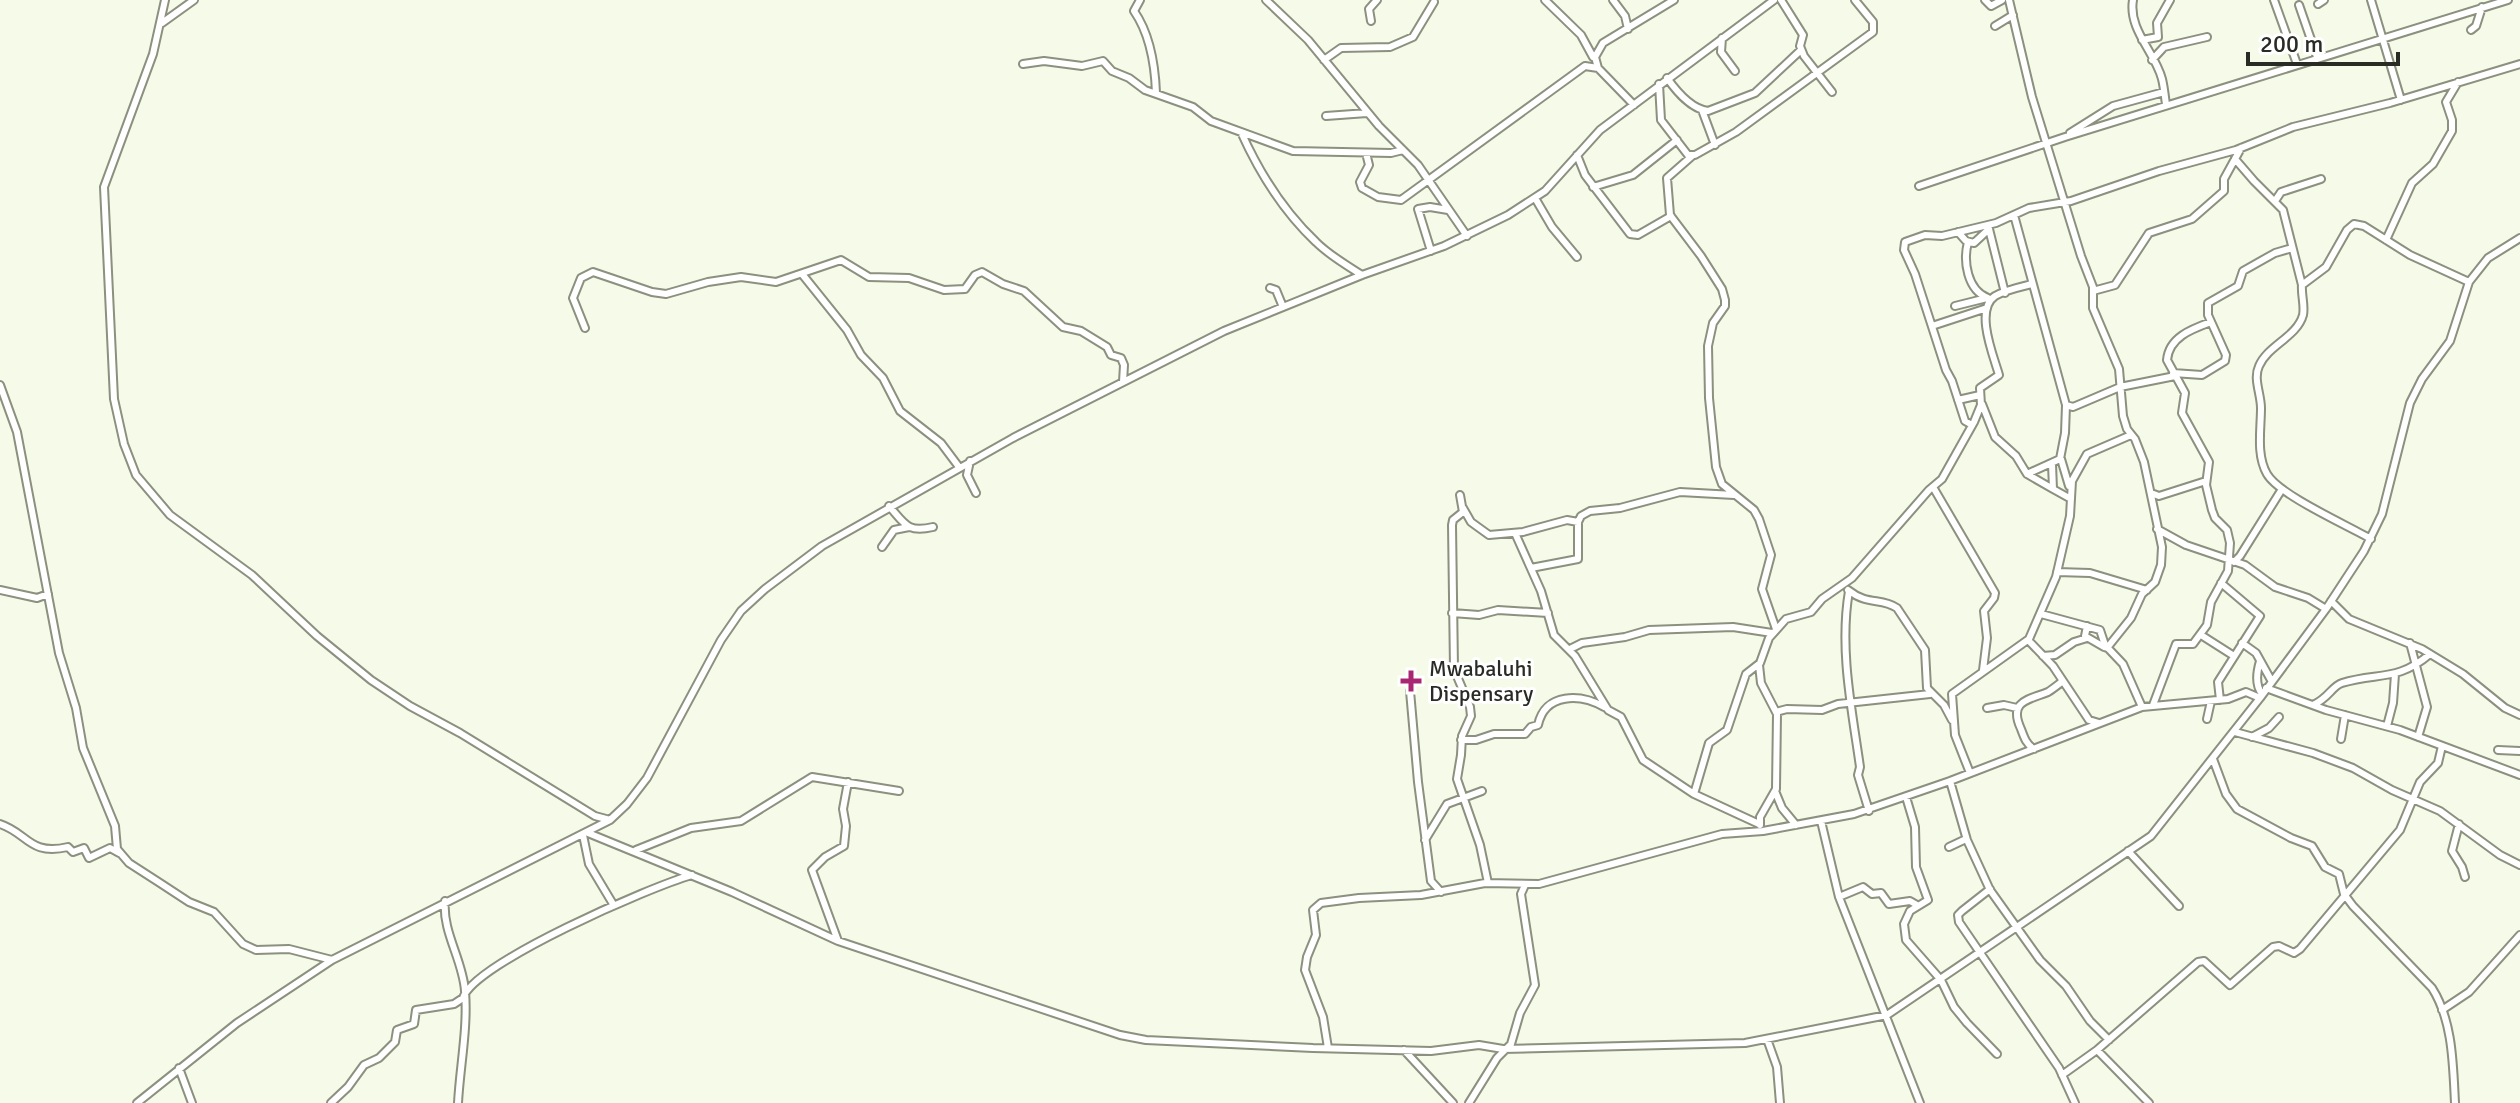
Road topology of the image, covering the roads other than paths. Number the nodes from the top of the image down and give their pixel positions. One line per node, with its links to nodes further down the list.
1 (165, 0): 26 (street)
2 (194, 0): 26 (street)
3 (1140, 0): 51 (street)
4 (1266, 0): 37 (street)
5 (1377, 0): 25 (street)
6 (1545, 0): 34 (street)
7 (1613, 0): 28 (street)
8 (1674, 0): 28 (street)
9 (1774, 0): 31 (street)
10 (1781, 0): 35 (street)
11 (1855, 0): 45 (street)
12 (1985, 0): 13 (street)
13 (2002, 0)
14 (2009, 0): 24 (street)
15 (2133, 0): 33 (street)
16 (2170, 0): 33 (street)
17 (2274, 0): 41 (street)
18 (2371, 0): 32 (street)
19 (2508, 0): 21 (street)
20 (1434, 1): 37 (street)
21 (2490, 2): 23 (street)
22 (2299, 5): 36 (street)
23 (2482, 7): 29 (street); 32 (street)
24 (2013, 15): 27 (street); 61 (street)
25 (1371, 21)
26 (162, 23): 214 (street)
27 (1995, 26)
28 (1628, 29): 40 (street)
29 (2471, 30)
30 (2207, 37): 38 (street)
31 (1722, 38): 44 (street); 46 (street)
32 (2382, 38): 36 (street); 52 (street)
33 (2142, 40): 38 (street)
34 (1589, 48): 40 (street); 43 (street)
35 (1801, 50): 45 (street); 55 (street)
36 (2317, 57): 41 (street)
37 (1324, 60): 56 (street)
38 (2152, 60): 50 (street)
39 (1023, 64): 51 (street)
40 (1596, 64): 43 (street); 53 (street)
41 (2297, 64): 54 (street)
42 (2520, 64): 47 (street)
43 (1586, 66): 69 (street)
44 (1735, 71)
45 (1817, 73): 49 (street); 62 (street)
46 (1667, 78): 48 (street); 55 (street)
47 (2458, 82): 52 (street); 84 (street)
48 (1659, 84): 53 (street); 60 (street)
49 (1832, 92)
50 (2164, 92): 54 (street); 59 (street)
51 (1156, 93): 58 (street)
52 (2401, 100): 63 (street)
53 (1634, 105): 66 (street)
54 (2166, 105): 59 (street)
55 (1702, 110): 62 (street)
56 (1367, 113): 57 (street); 64 (street)
57 (1326, 116)
58 (1241, 132): 65 (street); 90 (street)
59 (2065, 137): 61 (street)
60 (1677, 140): 67 (street); 72 (street)
61 (2046, 143): 71 (street); 75 (street)
62 (1715, 145): 67 (street)
63 (2241, 148): 68 (street); 75 (street)
64 (1403, 150): 65 (street); 69 (street)
65 (1366, 153): 69 (street)
66 (1577, 155): 72 (street); 73 (street)
67 (1692, 156): 78 (street)
68 (2235, 159): 74 (street); 95 (street)
69 (1428, 179): 76 (street)
70 (2321, 179): 74 (street)
71 (1919, 186)
72 (1593, 187): 78 (street)
73 (1535, 198): 82 (street); 88 (street)
74 (2275, 201): 86 (street)
75 (2064, 203): 77 (street); 95 (street)
76 (1448, 210): 82 (street); 87 (street)
77 (2014, 215): 79 (street); 92 (street)
78 (1671, 216): 126 (street)
79 (1996, 223): 80 (street); 81 (street)
80 (1989, 229): 85 (street); 96 (street)
81 (1958, 232): 85 (street); 102 (street)
82 (1467, 236): 87 (street)
83 (2520, 238): 91 (street)
84 (2386, 240): 91 (street); 93 (street)
85 (1968, 242): 97 (street)
86 (2292, 248): 93 (street); 101 (street)
87 (1431, 251): 90 (street)
88 (1577, 257)
89 (802, 274): 103 (street); 105 (street); 116 (street)
90 (1362, 275): 99 (street)
91 (2469, 282): 135 (street)
92 (2032, 284): 96 (street); 110 (street)
93 (2302, 285): 122 (street)
94 (1270, 288): 99 (street)
95 (2093, 291): 107 (street)
96 (2005, 293): 97 (street)
97 (1991, 297): 98 (street); 100 (street)
98 (1955, 306)
99 (1283, 307): 105 (street)
100 (1987, 308): 102 (street); 108 (street)
101 (2211, 322): 104 (street); 104 (street)
102 (1932, 326): 109 (street)
103 (585, 328)
104 (2174, 374): 107 (street); 118 (street)
105 (1123, 382): 114 (street)
106 (0, 385): 145 (street)
107 (2122, 387): 110 (street); 112 (street)
108 (1980, 398): 109 (street); 111 (street); 117 (street)
109 (1958, 400): 111 (street)
110 (2066, 405): 113 (street)
111 (1972, 425): 119 (street)
112 (2131, 435): 120 (street); 124 (street)
113 (2061, 455): 115 (street); 120 (street)
114 (970, 461): 116 (street); 123 (street)
115 (2052, 464): 117 (street); 121 (street)
116 (959, 467): 128 (street)
117 (2027, 474): 121 (street)
118 (2206, 481): 124 (street); 137 (street)
119 (1933, 487): 141 (street); 166 (street)
120 (2070, 488): 127 (street)
121 (2053, 489): 127 (street)
122 (2282, 489): 135 (street); 137 (street)
123 (976, 493)
124 (2151, 493): 133 (street)
125 (1460, 495): 129 (street)
126 (1734, 495): 130 (street); 152 (street)
127 (2071, 499): 139 (street)
128 (889, 506): 131 (street); 214 (street)
129 (1463, 508): 134 (street); 148 (street)
130 (1578, 522): 134 (street); 138 (street)
131 (909, 527): 132 (street); 136 (street)
132 (933, 527)
133 (2157, 529): 137 (street); 143 (street)
134 (1515, 533): 138 (street)
135 (2371, 539): 146 (street)
136 (882, 547)
137 (2231, 562): 140 (street); 147 (street)
138 (1531, 568): 149 (street)
139 (2057, 572): 143 (street); 150 (street)
140 (2221, 583): 153 (street); 156 (street)
141 (1842, 586): 144 (street); 152 (street)
142 (0, 590): 145 (street)
143 (2147, 590): 159 (street)
144 (1849, 591): 172 (street); 175 (street)
145 (48, 594): 227 (street)
146 (2331, 601): 147 (street); 157 (street)
147 (2326, 609): 168 (street)
148 (1452, 613): 149 (street); 194 (street)
149 (1548, 613): 158 (street)
150 (2041, 614): 151 (street); 155 (street)
151 (2087, 626): 154 (street); 159 (street)
152 (1774, 631): 158 (street); 164 (street)
153 (2201, 635): 162 (street); 176 (street)
154 (2087, 638): 159 (street); 161 (street)
155 (2028, 640): 161 (street); 166 (street)
156 (2242, 643): 162 (street); 163 (street)
157 (2410, 643): 160 (street); 165 (street)
158 (1570, 649): 179 (street)
159 (2108, 649): 178 (street)
160 (2430, 654): 165 (street); 184 (street)
161 (2043, 656): 169 (street)
162 (2234, 656): 173 (street)
163 (2260, 661): 168 (street); 171 (street)
164 (1759, 665): 182 (street); 209 (street)
165 (2416, 666): 167 (street); 192 (street)
166 (1983, 670): 187 (street)
167 (2395, 674): 177 (street); 189 (street)
168 (2271, 680): 171 (street)
169 (2063, 681): 181 (street); 188 (street)
170 (1410, 691): 223 (street)
171 (2263, 693): 173 (street); 177 (street); 190 (street)
172 (1932, 694): 175 (street); 187 (street)
173 (2220, 700): 174 (street)
174 (2211, 701): 176 (street); 186 (street)
175 (1849, 704): 182 (street); 213 (street)
176 (2153, 705): 178 (street)
177 (2312, 705): 183 (street)
178 (2142, 707): 188 (street)
179 (1607, 708): 194 (street); 209 (street)
180 (1987, 708): 181 (street)
181 (2017, 708): 195 (street)
182 (1776, 712): 208 (street)
183 (2345, 715): 189 (street); 193 (street)
184 (2520, 715)
185 (2279, 717): 191 (street)
186 (2207, 719)
187 (1953, 721): 202 (street)
188 (2088, 724): 197 (street)
189 (2387, 726): 192 (street)
190 (2235, 732): 191 (street); 201 (street)
191 (2252, 737): 212 (street)
192 (2418, 737): 196 (street)
193 (2341, 739)
194 (1461, 740): 211 (street)
195 (2027, 744): 197 (street); 200 (street)
196 (2442, 746): 203 (street); 212 (street)
197 (2034, 749): 200 (street)
198 (2498, 750): 199 (street)
199 (2520, 751)
200 (2024, 753): 202 (street)
201 (2213, 759): 226 (street); 235 (street)
202 (1970, 773): 204 (street)
203 (2520, 775)
204 (1950, 781): 210 (street); 222 (street)
205 (848, 782): 206 (street); 225 (street); 243 (street)
206 (899, 791)
207 (1482, 791): 211 (street)
208 (1775, 791): 217 (street); 219 (street)
209 (1694, 794): 217 (street)
210 (1906, 797): 213 (street); 239 (street)
211 (1461, 798): 223 (street); 231 (street)
212 (2412, 799): 218 (street); 235 (street)
213 (1869, 811): 215 (street)
214 (610, 820): 221 (street)
215 (1821, 821): 219 (street); 236 (street)
216 (0, 824): 227 (street)
217 (1759, 824): 220 (street)
218 (2459, 824): 228 (street); 230 (street)
219 (1796, 825): 220 (street)
220 (1763, 831): 232 (street)
221 (585, 834): 225 (street); 237 (street); 238 (street)
222 (1966, 839): 224 (street); 233 (street)
223 (1425, 840): 234 (street)
224 (1949, 847)
225 (636, 850): 229 (street)
226 (2128, 851): 240 (street); 241 (street)
227 (122, 855): 245 (street)
228 (2520, 865)
229 (692, 875): 238 (street); 243 (street)
230 (2465, 877)
231 (1488, 883): 232 (street); 234 (street)
232 (1525, 885): 253 (street)
233 (1990, 889): 241 (street); 244 (street)
234 (1441, 892): 252 (street)
235 (2344, 894): 248 (street); 251 (street)
236 (1839, 897): 239 (street); 249 (street)
237 (445, 901): 245 (street); 247 (street)
238 (613, 904): 247 (street)
239 (1917, 905): 246 (street)
240 (2179, 906)
241 (2017, 927): 244 (street); 251 (street)
242 (2520, 935): 248 (street)
243 (838, 941): 252 (street)
244 (1979, 954): 246 (street); 258 (street)
245 (332, 960): 257 (street)
246 (1941, 980): 249 (street); 256 (street)
247 (465, 992): 261 (street); 262 (street)
248 (2442, 1010): 269 (street)
249 (1887, 1015): 250 (street); 266 (street)
250 (1767, 1039): 253 (street); 265 (street)
251 (2109, 1040): 255 (street)
252 (1328, 1048): 254 (street)
253 (1506, 1048): 254 (street); 264 (street)
254 (1404, 1050): 263 (street)
255 (2097, 1050): 258 (street); 268 (street)
256 (1997, 1054)
257 (179, 1068): 259 (street); 260 (street)
258 (2062, 1075): 267 (street)
259 (137, 1103)
260 (192, 1103)
261 (331, 1103)
262 (458, 1103)
263 (1453, 1103)
264 (1469, 1103)
265 (1780, 1103)
266 (1920, 1103)
267 (2075, 1103)
268 (2149, 1103)
269 (2455, 1103)

